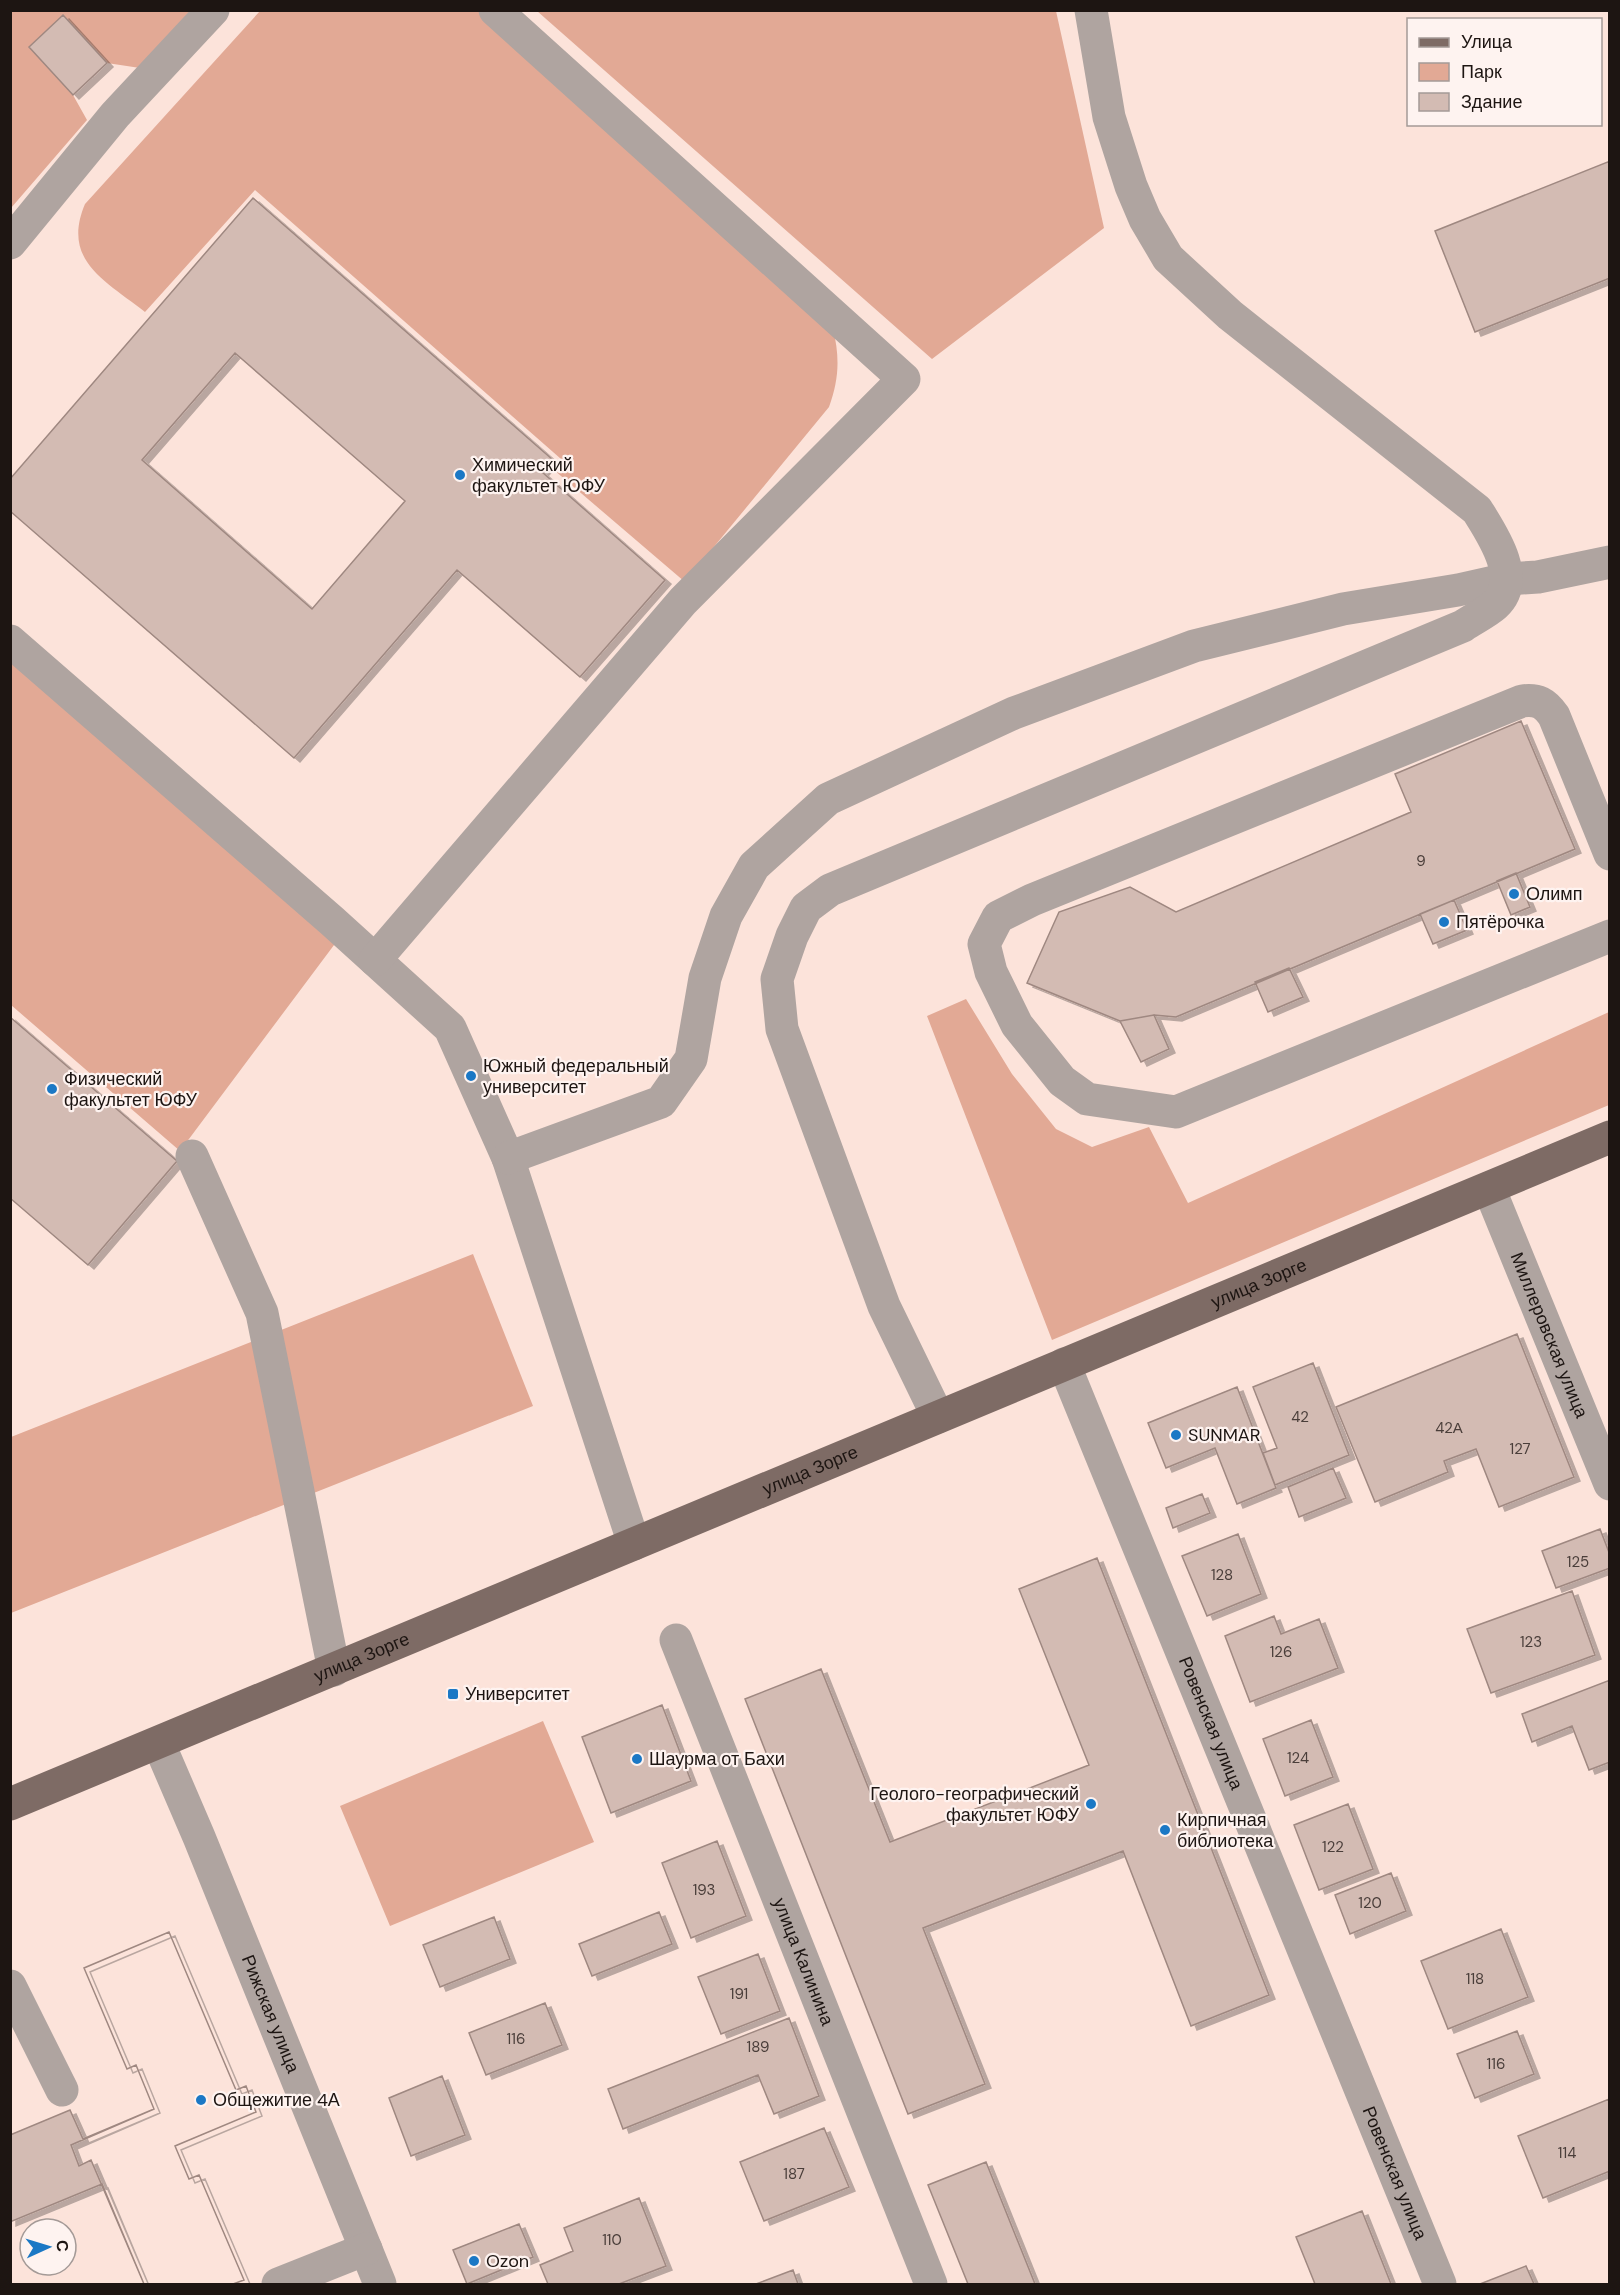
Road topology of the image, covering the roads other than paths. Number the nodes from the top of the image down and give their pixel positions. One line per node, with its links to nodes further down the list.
1 (213, 10): 4 (street)
2 (495, 10): 10 (street)
3 (1091, 10): 6 (street)
4 (10, 243)
5 (1610, 562): 6 (street)
6 (1507, 579): 13 (street); 16 (street)
7 (10, 641): 10 (street)
8 (1610, 854): 9 (street)
9 (1610, 936)
10 (375, 960): 13 (street)
11 (1610, 1137): 14 (main road, улица Зорге)
12 (192, 1156): 20 (street)
13 (508, 1158): 18 (street)
14 (1489, 1188): 15 (main road, улица Зорге); 17 (street, Миллеровская улица)
15 (1064, 1364): 16 (main road, улица Зорге); 29 (street, Ровенская улица)
16 (938, 1417): 18 (main road, улица Зорге)
17 (1610, 1484)
18 (634, 1544): 20 (main road, улица Зорге)
19 (676, 1640): 28 (street, улица Калинина)
20 (334, 1670): 21 (main road, улица Зорге)
21 (159, 1744): 22 (main road, улица Зорге); 25 (street, Рижская улица)
22 (10, 1804)
23 (10, 1986): 24 (street)
24 (62, 2090)
25 (366, 2249): 26 (street); 27 (street, Рижская улица)
26 (279, 2284)
27 (380, 2284)
28 (931, 2284)
29 (1440, 2284)

